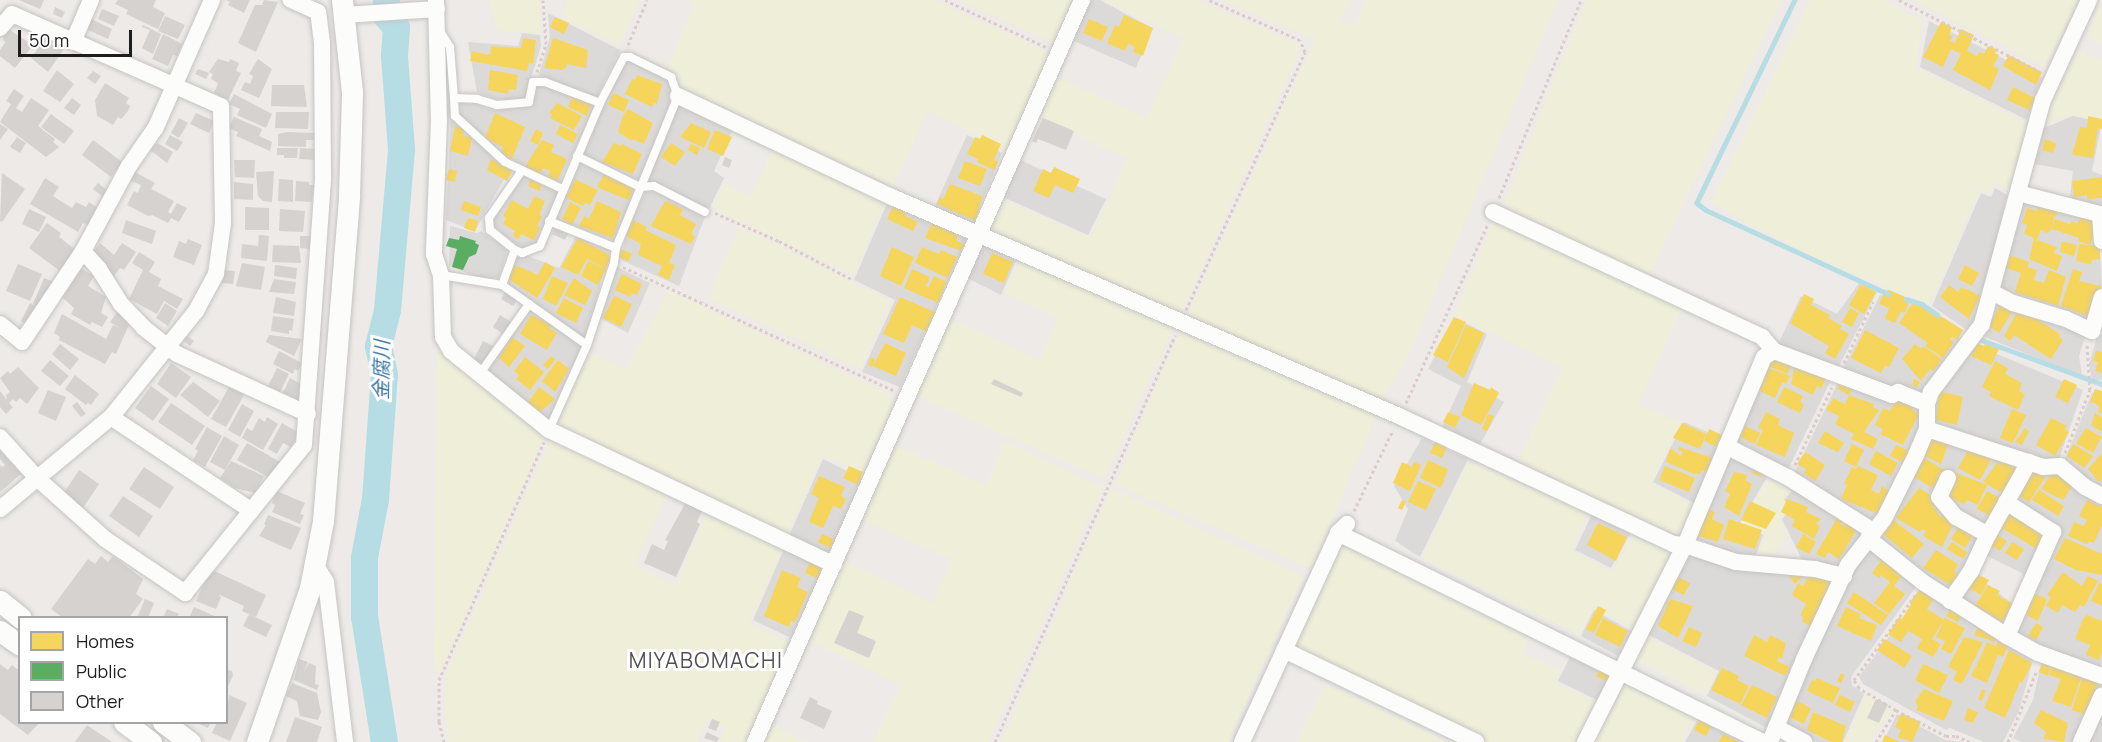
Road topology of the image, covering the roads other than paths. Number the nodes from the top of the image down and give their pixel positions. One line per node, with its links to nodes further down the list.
1 (91, 0): 9 (street)
2 (212, 0): 10 (street)
3 (291, 0): 38 (street)
4 (1082, 0): 22 (street)
5 (2090, 0): 18 (street)
6 (348, 10): 7 (street); 55 (street)
7 (434, 11): 12 (lane); 27 (street)
8 (0, 28): 9 (street)
9 (72, 42): 10 (street)
10 (175, 86): 26 (street); 34 (street)
11 (678, 96): 13 (lane); 16 (lane); 22 (street)
12 (454, 98): 13 (lane); 15 (lane)
13 (600, 103): 14 (lane)
14 (577, 156): 16 (lane); 17 (lane)
15 (521, 172): 17 (lane); 25 (lane)
16 (640, 187): 19 (lane); 24 (lane)
17 (562, 189): 21 (lane)
18 (2018, 193): 23 (street); 29 (street)
19 (705, 212)
20 (1493, 212): 35 (street)
21 (549, 221): 24 (lane); 25 (lane)
22 (978, 234): 53 (street); 54 (street)
23 (2102, 241)
24 (616, 248): 33 (lane)
25 (515, 250): 28 (lane)
26 (83, 251): 32 (street); 34 (street)
27 (441, 275): 28 (lane); 36 (street)
28 (502, 285): 31 (lane)
29 (1992, 292): 30 (street); 37 (street)
30 (2102, 297)
31 (529, 304): 33 (lane); 36 (lane)
32 (0, 324)
33 (587, 345): 41 (lane)
34 (168, 347): 38 (street); 39 (street)
35 (1774, 351): 37 (street); 43 (street)
36 (479, 376): 41 (street)
37 (1927, 404): 40 (street)
38 (308, 414): 50 (street)
39 (111, 417): 46 (street); 50 (street)
40 (1927, 429): 44 (street); 52 (street)
41 (549, 430): 54 (street)
42 (0, 437): 46 (street)
43 (1726, 446): 52 (street); 53 (street)
44 (2029, 462): 47 (street); 48 (street)
45 (1948, 478): 51 (street)
46 (38, 479): 49 (street); 50 (street)
47 (2102, 496)
48 (2006, 502): 51 (street); 61 (street)
49 (0, 510)
50 (252, 511)
51 (1988, 535): 58 (street)
52 (1869, 539): 56 (street); 58 (street)
53 (1685, 544): 56 (street); 64 (street)
54 (834, 565): 74 (street)
55 (316, 566): 72 (street); 73 (street)
56 (1844, 576): 69 (street)
57 (0, 601): 59 (street)
58 (1950, 601): 61 (street)
59 (19, 616)
60 (0, 631): 62 (street)
61 (2007, 636): 65 (street)
62 (18, 644)
63 (1284, 650): 64 (street); 75 (street); 76 (street)
64 (1621, 670): 77 (street); 78 (street)
65 (2102, 676)
66 (2102, 695): 80 (street)
67 (125, 724): 70 (street)
68 (164, 724): 71 (street)
69 (1773, 734): 79 (street)
70 (151, 742)
71 (190, 742)
72 (257, 742)
73 (345, 742)
74 (755, 742)
75 (1242, 742)
76 (1476, 742)
77 (1585, 742)
78 (1763, 742)
79 (1804, 742)
80 (2081, 742)

